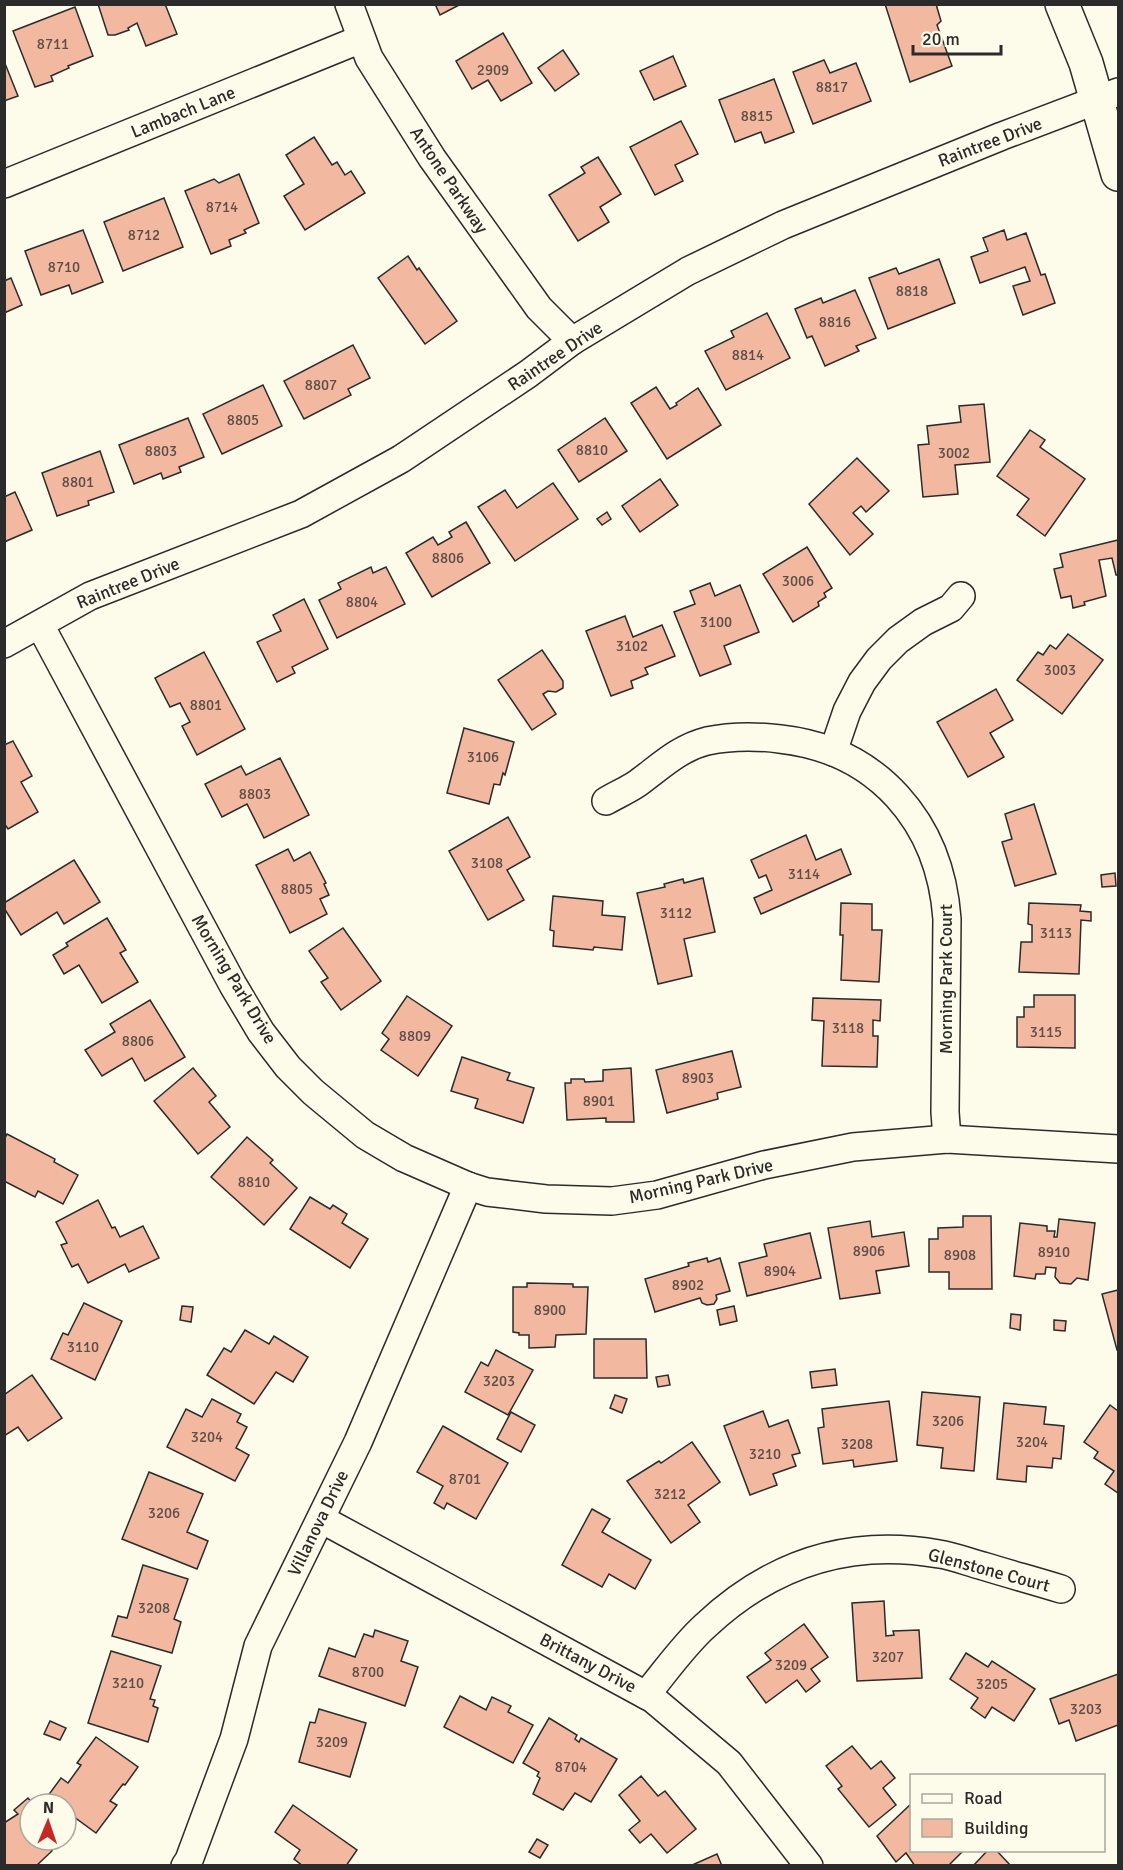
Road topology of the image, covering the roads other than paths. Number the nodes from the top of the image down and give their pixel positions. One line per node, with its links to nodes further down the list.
1 (349, 4): 3 (street, Antone Parkway)
2 (1062, 4): 4 (street)
3 (361, 39): 6 (street, Lambach Lane); 7 (street, Antone Parkway)
4 (1108, 97): 5 (street); 7 (street, Raintree Drive)
5 (1119, 174)
6 (4, 184)
7 (572, 341): 9 (street, Raintree Drive)
8 (961, 596): 11 (street)
9 (40, 625): 10 (street, Raintree Drive); 15 (street, Morning Park Drive)
10 (4, 644)
11 (833, 752): 12 (street, Morning Park Court); 13 (street, Morning Park Court)
12 (606, 801)
13 (947, 1139): 14 (street, Morning Park Drive); 15 (street, Morning Park Drive)
14 (1119, 1149)
15 (468, 1186): 16 (street, Villanova Drive)
16 (321, 1519): 18 (street, Brittany Drive); 19 (street, Villanova Drive)
17 (1061, 1589): 18 (street, Glenstone Court)
18 (646, 1695): 20 (street, Brittany Drive)
19 (190, 1864)
20 (809, 1866)

